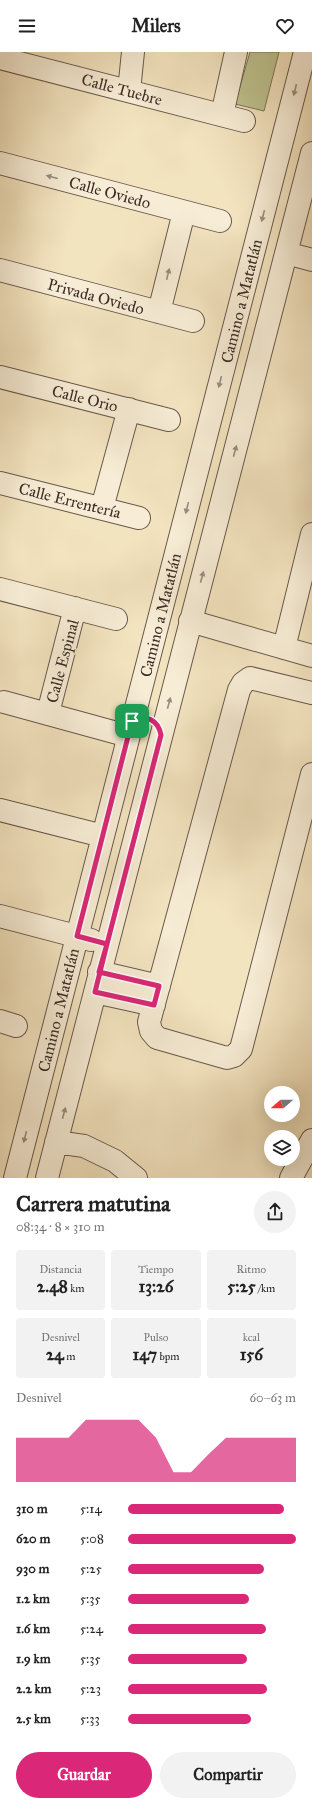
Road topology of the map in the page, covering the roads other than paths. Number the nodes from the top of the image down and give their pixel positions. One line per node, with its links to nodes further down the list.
1 (133, 52): 6 (street)
2 (236, 52): 7 (street)
3 (302, 57): 36 (street, Camino a Matatlán, one-way to 36)
4 (0, 58): 5 (street, Calle Tuebre)
5 (25, 58): 6 (street, Calle Tuebre)
6 (129, 91): 7 (street, Calle Tuebre)
7 (222, 115): 8 (street, Calle Tuebre)
8 (244, 121)
9 (312, 154): 12 (street, Camino a Matatlán)
10 (0, 163): 11 (street, Calle Oviedo, one-way to 10)
11 (184, 212): 13 (street, Calle Oviedo); 17 (street, one-way to 11)
12 (304, 215): 14 (street, Camino a Matatlán)
13 (220, 222)
14 (286, 253): 15 (street); 29 (street, Camino a Matatlán, one-way to 14)
15 (312, 260)
16 (0, 270): 17 (street, Privada Oviedo)
17 (159, 312): 18 (street, Privada Oviedo)
18 (192, 321)
19 (0, 377): 20 (street, Calle Orio)
20 (129, 410): 21 (street, Calle Orio); 23 (street)
21 (169, 420)
22 (0, 483): 23 (street, Calle Errentería)
23 (102, 508): 24 (street, Calle Errentería)
24 (139, 518)
25 (312, 534): 30 (street)
26 (0, 589): 27 (street)
27 (75, 608): 28 (street); 34 (street, Calle Espinal)
28 (116, 619)
29 (190, 621): 30 (street); 35 (street, Camino a Matatlán, one-way to 29)
30 (284, 648): 31 (street)
31 (312, 656)
32 (312, 693): 45 (street)
33 (4, 702): 34 (street)
34 (48, 713): 36 (street)
35 (161, 735): 36 (street); 37 (street, Camino a Matatlán)
36 (128, 736): 37 (street); 40 (street, Camino a Matatlán)
37 (154, 764): 43 (street, Camino a Matatlán)
38 (312, 774): 45 (street)
39 (0, 810): 40 (street)
40 (103, 836): 42 (street, Camino a Matatlán)
41 (0, 916): 42 (street)
42 (77, 936): 43 (street); 48 (street, Camino a Matatlán, one-way to 48)
43 (107, 944): 44 (street, Camino a Matatlán)
44 (97, 982): 45 (street); 47 (street, Camino a Matatlán, one-way to 44)
45 (156, 996)
46 (312, 1140): 51 (street)
47 (56, 1142): 49 (street, Camino a Matatlán); 50 (street)
48 (15, 1178)
49 (47, 1178)
50 (136, 1178)
51 (291, 1178)

